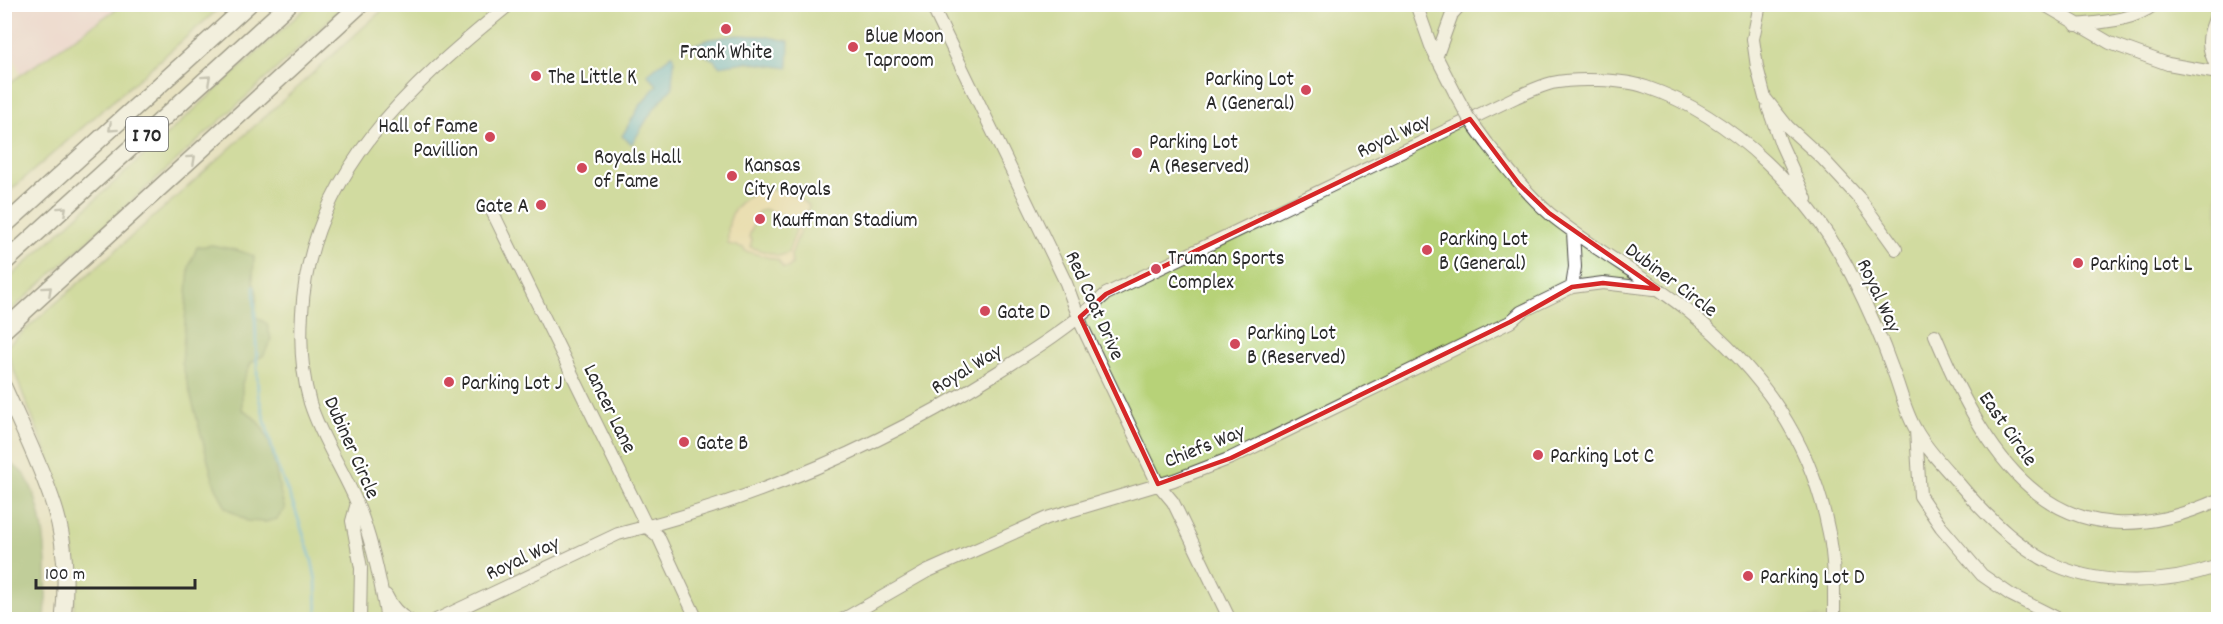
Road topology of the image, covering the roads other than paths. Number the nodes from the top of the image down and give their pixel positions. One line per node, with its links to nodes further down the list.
1 (249, 4): 18 (highway, I 70, one-way to 18)
2 (289, 4): 21 (highway, I 70, one-way to 2)
3 (361, 4): 25 (highway, one-way to 3)
4 (510, 4): 31 (street, Dubiner Circle)
5 (931, 4): 24 (street, Red Coat Drive)
6 (1416, 4): 13 (street, Dubiner Circle)
7 (1461, 4): 13 (street)
8 (1760, 4): 15 (street)
9 (2043, 4): 12 (street)
10 (2156, 4): 12 (street)
11 (2218, 10): 14 (street)
12 (2076, 25): 14 (street)
13 (1436, 58): 19 (street, Dubiner Circle, bridge)
14 (2218, 71)
15 (1765, 98): 17 (street); 20 (street)
16 (492, 211): 32 (street, Lancer Lane)
17 (1811, 211): 24 (street, Royal Way); 28 (street, Royal Way)
18 (4, 226)
19 (1573, 232): 22 (street); 23 (street, Dubiner Circle)
20 (1896, 249)
21 (4, 264)
22 (1572, 287): 23 (street, Chiefs Way); 29 (street, Chiefs Way)
23 (1658, 289): 43 (street, Dubiner Circle)
24 (1080, 316): 29 (street, Red Coat Drive); 32 (street, Royal Way)
25 (4, 330)
26 (1935, 335): 30 (street, East Circle)
27 (4, 387): 35 (main road)
28 (1916, 430): 33 (street, Royal Way); 44 (street)
29 (1158, 484): 41 (street, Chiefs Way); 42 (street, Red Coat Drive)
30 (2218, 500)
31 (357, 503): 34 (street, Dubiner Circle); 36 (street)
32 (647, 527): 39 (street, Royal Way); 40 (street, Lancer Lane)
33 (2218, 566)
34 (379, 580): 37 (street, Dubiner Circle); 38 (street)
35 (63, 620)
36 (360, 620)
37 (387, 620)
38 (409, 620)
39 (436, 620)
40 (697, 620)
41 (842, 620)
42 (1230, 620)
43 (1834, 620)
44 (2061, 620)

